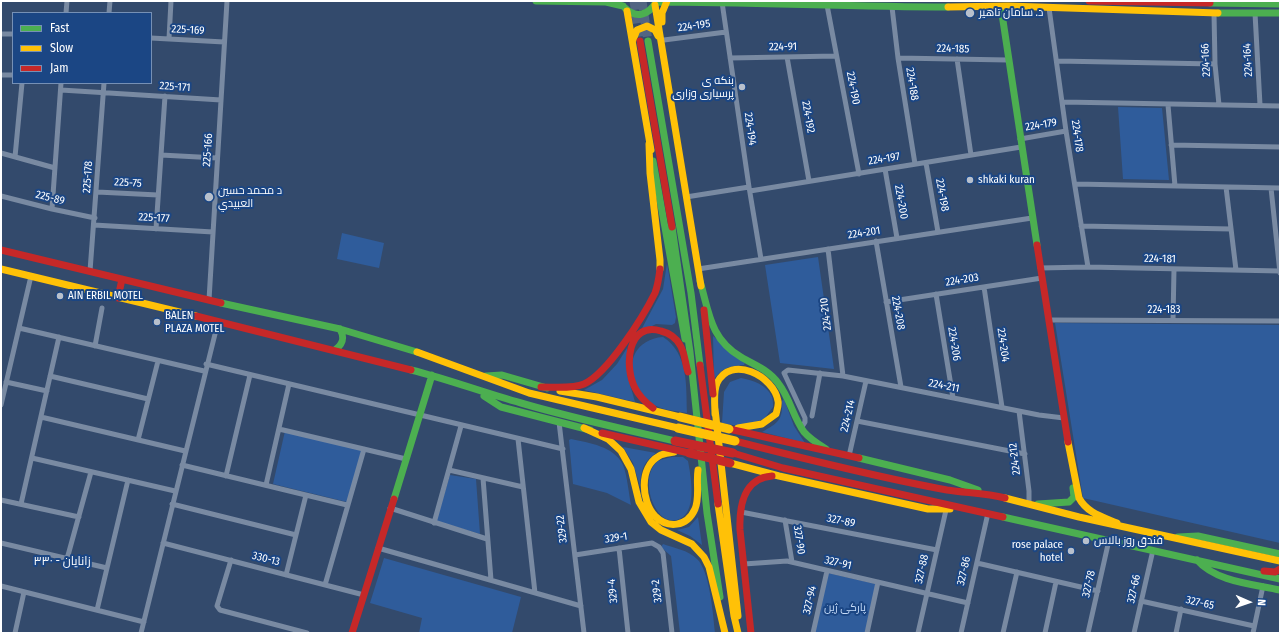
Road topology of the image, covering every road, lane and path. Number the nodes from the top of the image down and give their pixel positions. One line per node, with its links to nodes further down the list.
1 (67, 1): 19 (street)
2 (110, 1): 20 (street)
3 (171, 1): 29 (street)
4 (226, 1): 30 (street, 225-166)
5 (536, 1): 8 (main road)
6 (668, 1): 9 (main road); 11 (main road); 32 (main road)
7 (1088, 1): 16 (main road)
8 (581, 2): 14 (main road); 24 (main road)
9 (722, 2): 13 (main road); 25 (street, 224-194)
10 (1231, 2): 12 (main road); 16 (main road)
11 (656, 3): 14 (main road); 32 (main road)
12 (1274, 3)
13 (828, 5): 15 (main road); 34 (street, 224-190)
14 (624, 6): 24 (main road)
15 (892, 7): 18 (main road); 36 (street, 224-188)
16 (1172, 7): 17 (main road); 21 (main road)
17 (1049, 8): 18 (main road); 39 (street, 224-178)
18 (1005, 10): 38 (main road)
19 (66, 12)
20 (109, 12)
21 (1214, 13): 22 (main road); 40 (street, 224-166)
22 (1255, 13): 23 (main road); 53 (street, 224-164)
23 (1280, 13)
24 (630, 25): 31 (main road)
25 (726, 32): 32 (street, 224-195); 35 (street, 224-194)
26 (1, 34): 27 (street)
27 (12, 34)
28 (152, 38): 29 (street, 225-169)
29 (169, 39): 30 (street, 225-169)
30 (224, 42): 49 (street, 225-166)
31 (640, 42): 32 (main road); 57 (main road); 130 (main road); 253 (main road)
32 (663, 43): 80 (main road)
33 (787, 56): 34 (street, 224-91); 35 (street, 224-91); 70 (street, 224-192)
34 (836, 56): 69 (street, 224-190)
35 (730, 58): 76 (street, 224-194)
36 (898, 58): 37 (street, 224-185); 66 (street, 224-188)
37 (957, 59): 38 (street, 224-185); 62 (street)
38 (1008, 60): 56 (main road)
39 (1057, 61): 40 (street); 50 (street, 224-178)
40 (1215, 64): 52 (street, 224-166)
41 (1, 75): 42 (street)
42 (12, 76)
43 (22, 84): 63 (street)
44 (61, 84): 46 (street)
45 (104, 84): 47 (street, 225-178)
46 (61, 90): 47 (street, 225-171); 67 (street)
47 (104, 93): 48 (street, 225-171); 77 (street, 225-178)
48 (165, 96): 49 (street, 225-171); 61 (street)
49 (221, 100): 64 (street, 225-166)
50 (1063, 102): 51 (street); 55 (street, 224-178)
51 (1168, 105): 52 (street); 58 (street)
52 (1219, 105): 53 (street)
53 (1260, 106): 54 (street)
54 (1280, 106)
55 (1066, 131): 56 (street, 224-179); 71 (street, 224-178)
56 (1021, 143): 62 (street, 224-197); 83 (main road)
57 (649, 144): 130 (main road); 134 (main road)
58 (1171, 145): 59 (street); 72 (street)
59 (1280, 147)
60 (1, 153): 63 (street)
61 (161, 155): 64 (street); 78 (street)
62 (971, 155): 65 (street, 224-197)
63 (15, 157): 67 (street)
64 (217, 158): 88 (street, 225-166)
65 (926, 163): 66 (street, 224-197); 89 (street, 224-198)
66 (915, 164): 68 (street, 224-197)
67 (55, 168): 81 (street)
68 (885, 169): 69 (street, 224-197); 90 (street, 224-200)
69 (859, 174): 70 (street, 224-197)
70 (809, 181): 76 (street, 224-197)
71 (1075, 184): 72 (street); 85 (street, 224-178)
72 (1175, 186): 73 (street)
73 (1226, 187): 74 (street); 87 (street)
74 (1271, 188): 75 (street); 101 (street)
75 (1280, 188)
76 (749, 189): 80 (street, 224-197); 94 (street, 224-194)
77 (97, 192): 78 (street, 225-75); 82 (street, 225-178)
78 (158, 195): 86 (street)
79 (1, 196): 81 (street, 225-89)
80 (686, 197): 97 (main road)
81 (52, 209): 82 (street, 225-89)
82 (95, 218): 84 (street, 225-178)
83 (1032, 218): 89 (street, 224-201); 102 (main road)
84 (94, 225): 86 (street, 225-177); 100 (street, 225-178)
85 (1081, 226): 87 (street); 95 (street, 224-178)
86 (156, 228): 88 (street, 225-177)
87 (1231, 229): 99 (street)
88 (213, 232): 109 (street, 225-166)
89 (938, 232): 90 (street, 224-201)
90 (897, 238): 91 (street, 224-201)
91 (876, 242): 92 (street, 224-201); 110 (street, 224-208)
92 (828, 249): 94 (street, 224-201); 129 (street, 224-210)
93 (1, 250): 100 (main road)
94 (761, 259): 97 (street, 224-201)
95 (1088, 267): 98 (street, 224-181); 102 (street, 224-181)
96 (1, 269): 103 (main road)
97 (698, 269): 105 (main road)
98 (1174, 269): 99 (street, 224-181); 113 (street)
99 (1236, 270): 101 (street, 224-181)
100 (90, 271): 104 (main road)
101 (1280, 272)
102 (1041, 273): 106 (street, 224-203); 112 (main road)
103 (31, 276): 108 (main road); 116 (street)
104 (122, 279): 108 (main road); 109 (main road)
105 (700, 281): 146 (main road); 155 (main road)
106 (984, 287): 107 (street, 224-203); 143 (street, 224-204)
107 (936, 294): 110 (street, 224-203); 140 (street, 224-206)
108 (118, 298): 114 (main road)
109 (209, 300): 117 (main road)
110 (886, 302): 135 (street, 224-208)
111 (102, 308): 119 (street)
112 (1049, 320): 113 (street, 224-183); 150 (main road)
113 (1173, 320): 115 (street, 224-183)
114 (218, 322): 120 (main road); 122 (street)
115 (1280, 322)
116 (19, 328): 118 (street); 132 (street)
117 (340, 330): 120 (main road); 128 (main road)
118 (59, 337): 119 (street); 127 (street)
119 (95, 346): 121 (street)
120 (335, 350): 126 (main road)
121 (158, 360): 123 (street); 141 (street)
122 (206, 364): 123 (street); 125 (street)
123 (204, 372): 162 (street)
124 (820, 373): 129 (street, 224-211); 148 (street); 155 (street, 224-211)
125 (250, 375): 133 (street); 174 (street)
126 (432, 375): 137 (main road); 147 (main road)
127 (50, 376): 136 (street); 141 (street)
128 (485, 376): 134 (main road); 182 (main road, bridge)
129 (843, 376): 131 (street, 224-211)
130 (693, 380): 139 (main road)
131 (866, 381): 135 (street, 224-211); 151 (street, 224-214)
132 (6, 382): 136 (street); 138 (street)
133 (289, 384): 147 (street); 156 (street)
134 (541, 387): 145 (main road)
135 (901, 387): 140 (street, 224-211)
136 (47, 391): 149 (street)
137 (478, 391): 152 (main road); 189 (main road, bridge)
138 (2, 393): 142 (street)
139 (695, 398): 145 (main road); 169 (main road)
140 (953, 398): 143 (street, 224-211)
141 (148, 399): 159 (street)
142 (1, 405)
143 (1002, 407): 144 (street, 224-211)
144 (1019, 411): 150 (street, 224-211); 165 (street, 224-212)
145 (663, 413): 157 (main road, bridge)
146 (715, 414): 157 (main road); 253 (main road)
147 (419, 416): 153 (street); 168 (main road)
148 (812, 416)
149 (41, 417): 159 (street); 167 (street)
150 (1064, 418): 170 (main road)
151 (857, 421): 165 (street); 166 (street, 224-214)
152 (560, 422): 154 (main road); 161 (street, 329-22)
153 (461, 426): 158 (street); 172 (street)
154 (584, 428): 163 (main road); 252 (main road)
155 (801, 428): 164 (main road)
156 (279, 429): 160 (street); 178 (street)
157 (729, 429): 164 (main road)
158 (518, 439): 161 (street); 179 (street)
159 (138, 440): 162 (street)
160 (364, 449): 168 (street); 187 (street)
161 (563, 450): 209 (street, 329-22)
162 (185, 451): 171 (street)
163 (689, 453): 169 (main road); 175 (main road, bridge)
164 (832, 453): 166 (main road)
165 (1025, 454): 186 (street, 224-212)
166 (849, 456): 182 (main road)
167 (32, 458): 173 (street); 184 (street)
168 (406, 459): 188 (main road)
169 (700, 461): 252 (main road)
170 (1071, 462): 186 (main road); 196 (main road)
171 (182, 465): 174 (street); 180 (street)
172 (449, 470): 176 (street); 195 (street)
173 (91, 472): 177 (street); 193 (street)
174 (226, 476): 178 (street)
175 (779, 476): 190 (main road); 191 (main road)
176 (483, 478): 179 (street); 199 (street)
177 (128, 480): 180 (street); 217 (street)
178 (266, 485): 181 (street)
179 (523, 487): 233 (street)
180 (175, 491): 185 (street)
181 (306, 495): 187 (street); 197 (street)
182 (994, 495): 186 (main road)
183 (1, 500): 184 (street)
184 (21, 504): 193 (street)
185 (172, 504): 197 (street); 202 (street)
186 (1029, 504): 196 (main road)
187 (347, 505): 227 (street)
188 (390, 508): 195 (street); 204 (main road)
189 (965, 509): 190 (main road); 192 (main road)
190 (946, 510): 206 (street, 327-88)
191 (741, 512): 194 (street, 327-89); 216 (main road)
192 (988, 513): 200 (main road); 215 (street, 327-86)
193 (79, 517): 210 (street)
194 (786, 520): 206 (street, 327-89); 214 (street, 327-90)
195 (434, 523): 199 (street)
196 (1127, 527): 198 (main road)
197 (296, 535): 222 (street)
198 (1175, 538): 208 (main road); 213 (main road)
199 (487, 539): 224 (street)
200 (1109, 540): 207 (main road); 231 (street, 327-78)
201 (1, 543): 210 (street)
202 (163, 543): 211 (street, 330-13); 241 (street)
203 (659, 547): 205 (street, 329-1); 251 (street, 329-2)
204 (378, 548): 224 (street); 235 (main road)
205 (618, 548): 209 (street, 329-1); 250 (street, 329-4)
206 (937, 550): 234 (street, 327-88)
207 (1153, 550): 212 (main road); 236 (street, 327-66)
208 (1280, 554)
209 (575, 555): 238 (street, 329-22)
210 (67, 559): 217 (street)
211 (231, 560): 222 (street, 330-13); 242 (street)
212 (1197, 560): 220 (main road); 229 (main road)
213 (1280, 561)
214 (792, 562): 216 (street, 327-91); 219 (street, 327-91)
215 (976, 563): 221 (street); 237 (street, 327-86)
216 (744, 564): 254 (main road)
217 (107, 568): 239 (street)
218 (1280, 569): 220 (main road)
219 (827, 571): 225 (street, 327-91); 255 (street, 327-94)
220 (1244, 571): 223 (main road)
221 (1018, 572): 226 (street); 259 (street)
222 (286, 574): 227 (street, 330-13)
223 (1280, 579)
224 (491, 580): 233 (street)
225 (878, 582): 234 (street, 327-91); 256 (street)
226 (1056, 582): 231 (street); 260 (street)
227 (325, 585): 235 (street, 330-13)
228 (1, 586): 232 (street)
229 (1263, 586): 230 (main road); 243 (street)
230 (1280, 590)
231 (1098, 591): 261 (street, 327-78)
232 (24, 592): 239 (street); 244 (street)
233 (535, 593): 238 (street)
234 (927, 594): 237 (street, 327-91); 257 (street, 327-88)
235 (364, 595): 248 (main road)
236 (1142, 600): 240 (street, 327-65); 262 (street, 327-66)
237 (968, 603): 258 (street, 327-86)
238 (581, 606): 249 (street, 329-22)
239 (97, 610): 241 (street)
240 (1181, 610): 243 (street, 327-65); 263 (street)
241 (144, 622): 245 (street)
242 (282, 626): 246 (street); 247 (street)
243 (1254, 626): 264 (street)
244 (15, 633)
245 (141, 633)
246 (280, 633)
247 (307, 633)
248 (352, 633)
249 (584, 633)
250 (628, 633)
251 (672, 633)
252 (725, 633)
253 (739, 633)
254 (751, 633)
255 (813, 633)
256 (866, 633)
257 (918, 633)
258 (961, 633)
259 (1003, 633)
260 (1045, 633)
261 (1090, 633)
262 (1134, 633)
263 (1176, 633)
264 (1252, 633)

